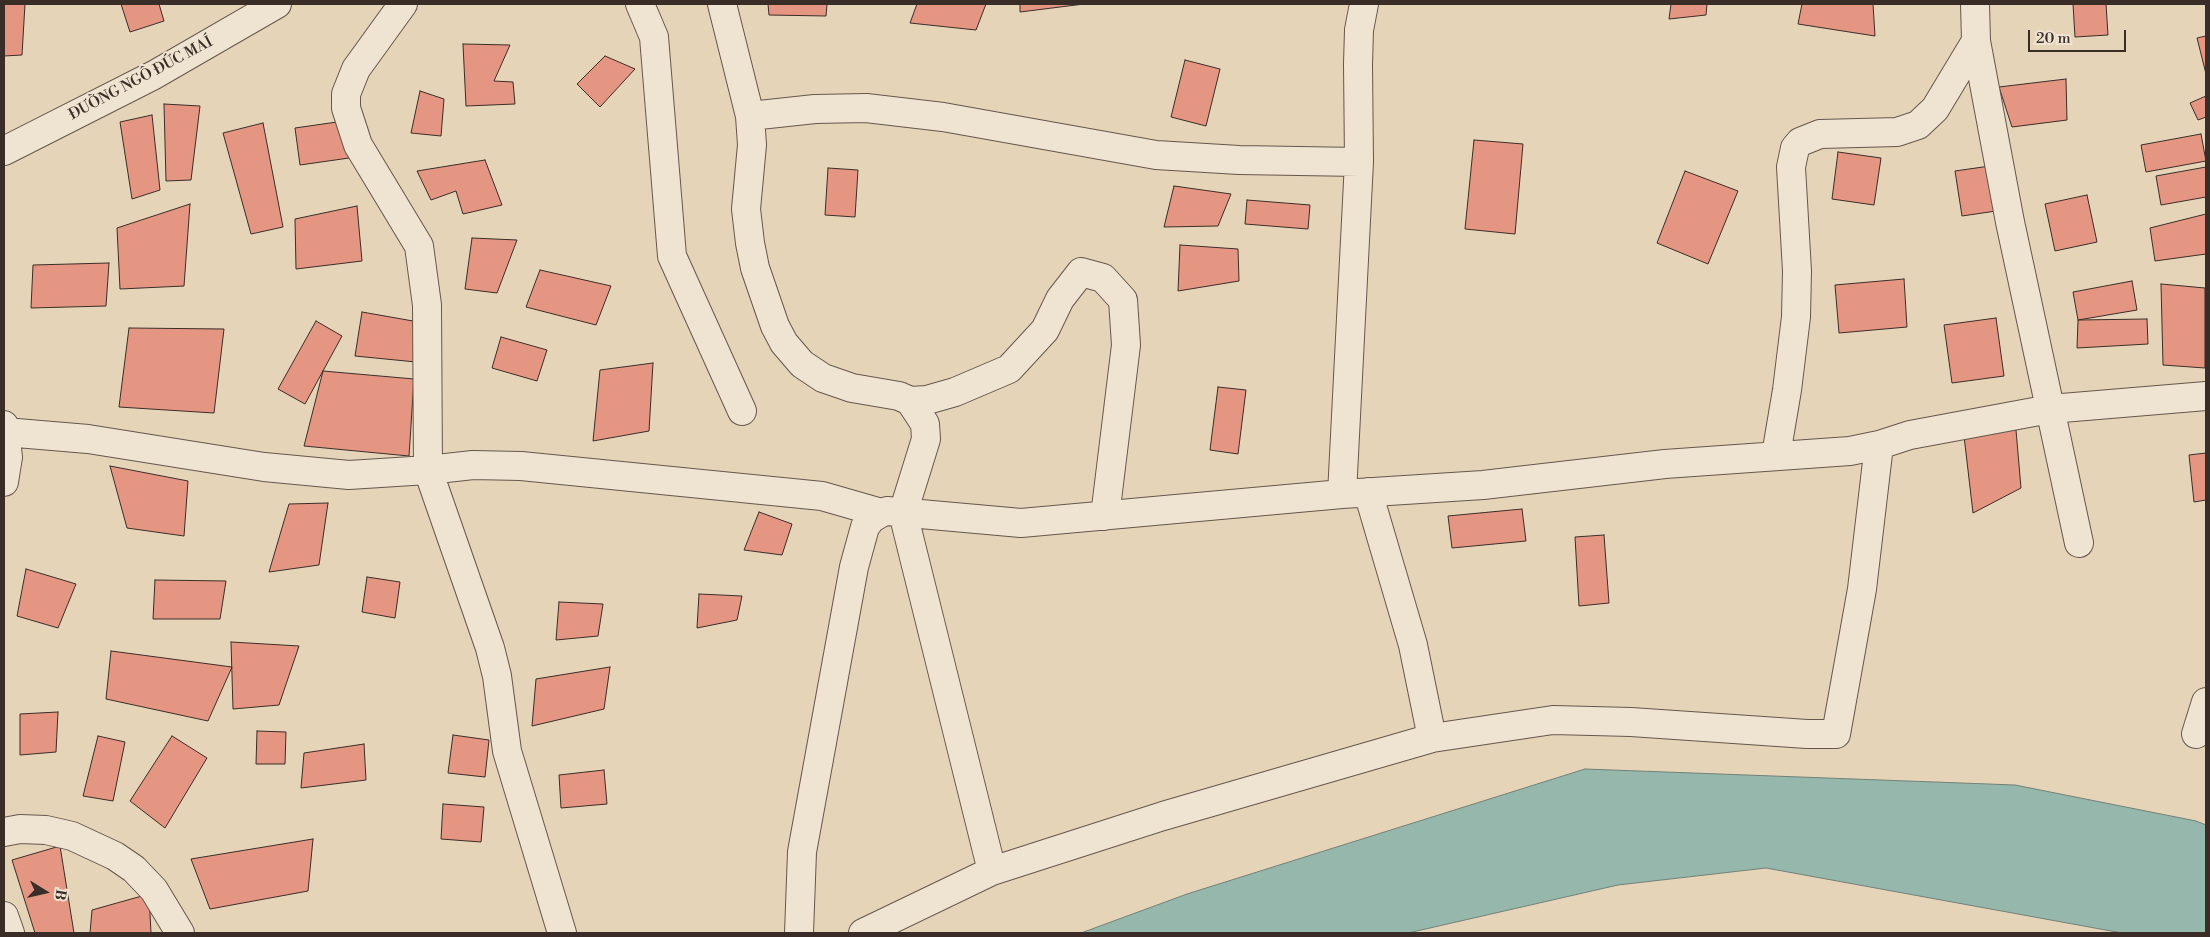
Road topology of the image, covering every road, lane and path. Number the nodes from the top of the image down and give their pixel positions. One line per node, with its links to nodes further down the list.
1 (277, 4): 9 (street, ĐƯỜNG NGÔ ĐỨC MAÍ)
2 (403, 4): 18 (street)
3 (640, 4): 14 (street)
4 (722, 4): 8 (street)
5 (1364, 4): 10 (street)
6 (1975, 4): 7 (street)
7 (1976, 41): 13 (street); 17 (street)
8 (750, 116): 10 (street); 12 (street)
9 (4, 151)
10 (1359, 162): 20 (street)
11 (2206, 396): 13 (street)
12 (910, 401): 21 (street); 22 (street)
13 (2050, 409): 16 (street); 23 (street)
14 (742, 411)
15 (4, 429): 18 (street); 19 (street)
16 (1879, 445): 17 (street); 26 (street)
17 (1776, 455): 20 (street)
18 (428, 470): 21 (street); 32 (street)
19 (4, 482)
20 (1355, 493): 22 (street); 26 (street)
21 (892, 513): 22 (street); 28 (street); 33 (street)
22 (1105, 516)
23 (2079, 543)
24 (2206, 702): 25 (street)
25 (2196, 734)
26 (1432, 738): 28 (street)
27 (4, 832): 31 (street)
28 (992, 871): 34 (street)
29 (4, 916): 30 (street)
30 (10, 933)
31 (180, 933)
32 (562, 933)
33 (799, 933)
34 (863, 933)

